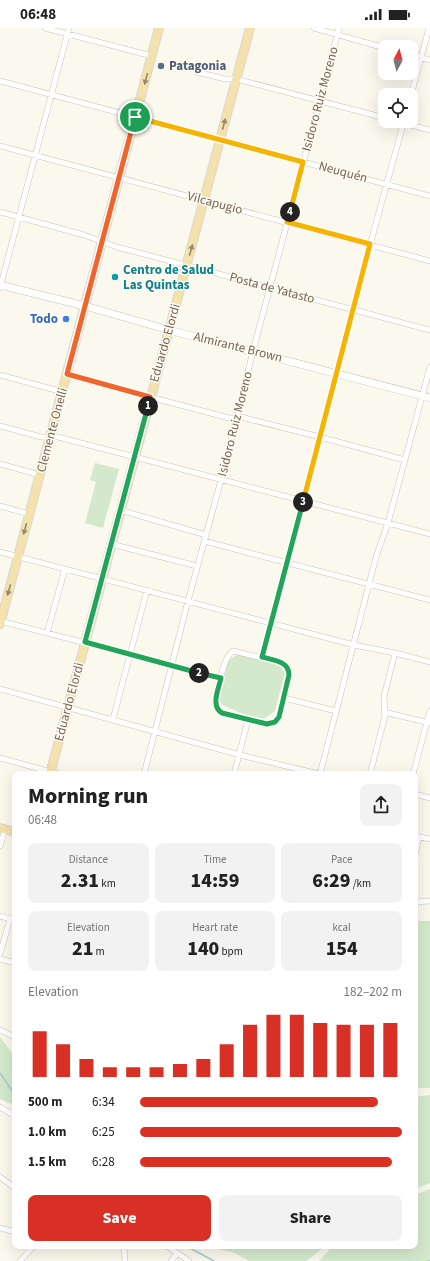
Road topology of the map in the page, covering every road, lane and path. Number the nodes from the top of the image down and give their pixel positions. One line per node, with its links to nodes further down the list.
1 (45, 28): 8 (street)
2 (69, 28): 8 (street)
3 (159, 28): 11 (main road, Clemente Onelli)
4 (250, 28): 16 (main road, Eduardo Elordi)
5 (314, 28): 9 (street)
6 (339, 28): 9 (street, Isidoro Ruiz Moreno)
7 (429, 28): 13 (street)
8 (68, 34): 11 (street); 19 (street)
9 (337, 34): 10 (street); 20 (street, Isidoro Ruiz Moreno)
10 (378, 46)
11 (152, 56): 22 (main road, Clemente Onelli, one-way to 22)
12 (418, 57): 13 (street)
13 (421, 58): 14 (street); 18 (street)
14 (430, 60)
15 (197, 72): 16 (street)
16 (236, 79): 20 (street); 26 (main road, Eduardo Elordi, one-way to 16)
17 (0, 81): 19 (street, Neuquén)
18 (413, 88)
19 (52, 95): 22 (street, Neuquén); 28 (street)
20 (320, 100): 21 (street); 29 (street, Isidoro Ruiz Moreno)
21 (378, 116)
22 (135, 117): 26 (street, Neuquén); 30 (main road, Clemente Onelli)
23 (418, 126): 25 (street)
24 (402, 128): 31 (street)
25 (430, 130)
26 (220, 140): 29 (street, Neuquén); 33 (main road, Eduardo Elordi)
27 (0, 146): 28 (street, Vilcapugio)
28 (35, 155): 30 (street, Vilcapugio); 35 (street)
29 (303, 162): 31 (street, Neuquén); 36 (street, Isidoro Ruiz Moreno)
30 (119, 178): 33 (street, Vilcapugio); 37 (main road, Clemente Onelli)
31 (387, 184): 32 (street, Neuquén); 38 (street)
32 (430, 196)
33 (204, 200): 36 (street, Vilcapugio); 40 (main road, Eduardo Elordi, one-way to 33)
34 (0, 212): 35 (street, Posta de Yatasto)
35 (18, 217): 37 (street, Posta de Yatasto); 41 (street)
36 (287, 222): 38 (street, Vilcapugio); 42 (street, Isidoro Ruiz Moreno)
37 (102, 242): 40 (street, Posta de Yatasto); 43 (main road, Clemente Onelli)
38 (370, 244): 39 (street, Vilcapugio); 44 (street)
39 (430, 261)
40 (187, 265): 42 (street, Posta de Yatasto); 45 (main road, Eduardo Elordi)
41 (0, 286): 43 (street, Almirante Brown)
42 (269, 288): 44 (street, Posta de Yatasto); 47 (street, Isidoro Ruiz Moreno)
43 (85, 306): 45 (street, Almirante Brown); 50 (main road, Clemente Onelli)
44 (353, 310): 46 (street, Posta de Yatasto); 49 (street)
45 (169, 330): 47 (street, Almirante Brown); 54 (main road, Eduardo Elordi)
46 (430, 330)
47 (253, 351): 49 (street, Almirante Brown); 56 (street, Isidoro Ruiz Moreno)
48 (430, 367): 53 (street)
49 (337, 373): 53 (street, Almirante Brown); 59 (street)
50 (67, 374): 52 (main road, Clemente Onelli); 54 (street)
51 (0, 375): 52 (street)
52 (62, 392): 58 (main road, Clemente Onelli)
53 (422, 396): 55 (street, Almirante Brown); 61 (street)
54 (150, 397): 56 (street); 60 (main road, Eduardo Elordi)
55 (430, 398)
56 (236, 417): 59 (street); 64 (street, Isidoro Ruiz Moreno)
57 (0, 426): 58 (street)
58 (50, 437): 60 (street); 63 (main road, Clemente Onelli)
59 (320, 437): 61 (street); 65 (street)
60 (134, 458): 64 (street); 67 (main road, Eduardo Elordi)
61 (405, 460): 69 (street)
62 (0, 464): 63 (street)
63 (40, 475): 68 (main road, Clemente Onelli)
64 (221, 480): 65 (street); 71 (street, Isidoro Ruiz Moreno)
65 (303, 501): 69 (street); 76 (street)
66 (0, 506): 68 (street)
67 (120, 510): 71 (street); 73 (main road, Eduardo Elordi)
68 (29, 514): 75 (main road, Clemente Onelli, one-way to 75)
69 (388, 523): 70 (street); 80 (street)
70 (430, 534)
71 (206, 535): 72 (street, Isidoro Ruiz Moreno)
72 (204, 541): 76 (street); 77 (street, Isidoro Ruiz Moreno)
73 (111, 544): 77 (street); 79 (main road, Eduardo Elordi)
74 (0, 552): 75 (street)
75 (18, 557): 78 (street); 84 (main road, Clemente Onelli, one-way to 84)
76 (286, 563): 80 (street); 85 (street)
77 (197, 566): 83 (street, Isidoro Ruiz Moreno)
78 (65, 569): 79 (street); 86 (street)
79 (102, 579): 81 (street); 87 (main road, Eduardo Elordi)
80 (370, 584): 82 (street); 88 (street)
81 (147, 590): 83 (street); 90 (street)
82 (430, 600)
83 (188, 602): 85 (street); 93 (street, Isidoro Ruiz Moreno)
84 (0, 622): 86 (street)
85 (271, 623): 88 (street); 91 (street)
86 (47, 633): 87 (street)
87 (85, 642): 90 (street); 97 (main road, Eduardo Elordi)
88 (354, 645): 89 (street); 99 (street)
89 (395, 653): 92 (street); 100 (street)
90 (130, 654): 93 (street); 101 (street)
91 (262, 657): 94 (street); 96 (street)
92 (430, 662)
93 (172, 666): 94 (street); 104 (street, Isidoro Ruiz Moreno)
94 (221, 678): 102 (street)
95 (0, 689): 97 (street)
96 (284, 698): 99 (street); 102 (street)
97 (68, 707): 101 (street); 109 (main road, Eduardo Elordi)
98 (430, 710): 103 (street)
99 (336, 711): 113 (street)
100 (384, 712): 103 (street); 114 (street)
101 (113, 719): 104 (street)
102 (248, 720): 106 (street)
103 (428, 723): 105 (street)
104 (156, 731): 106 (street); 110 (street, Isidoro Ruiz Moreno)
105 (427, 731): 115 (street)
106 (240, 755): 111 (street); 112 (street)
107 (0, 758): 108 (street)
108 (46, 771)
109 (53, 771)
110 (145, 771)
111 (235, 771)
112 (307, 771)
113 (321, 771)
114 (371, 771)
115 (415, 771)
116 (418, 795): 117 (street)
117 (430, 798)
118 (2, 829): 119 (main road); 122 (street)
119 (12, 831)
120 (418, 836): 121 (street)
121 (430, 839)
122 (0, 846)
123 (430, 901): 124 (street)
124 (418, 902)
125 (0, 916): 126 (street)
126 (12, 918): 127 (street)
127 (0, 954)
128 (0, 959): 129 (street)
129 (12, 962)
130 (0, 1030): 131 (street)
131 (12, 1036)
132 (0, 1107): 133 (street)
133 (12, 1114)
134 (0, 1177): 135 (street)
135 (12, 1186)
136 (0, 1228): 137 (street)
137 (12, 1231)
138 (31, 1249): 142 (street)
139 (124, 1249): 143 (street)
140 (171, 1249): 141 (street)
141 (177, 1254): 144 (street); 145 (street)
142 (20, 1261)
143 (125, 1261)
144 (171, 1261)
145 (189, 1261)

